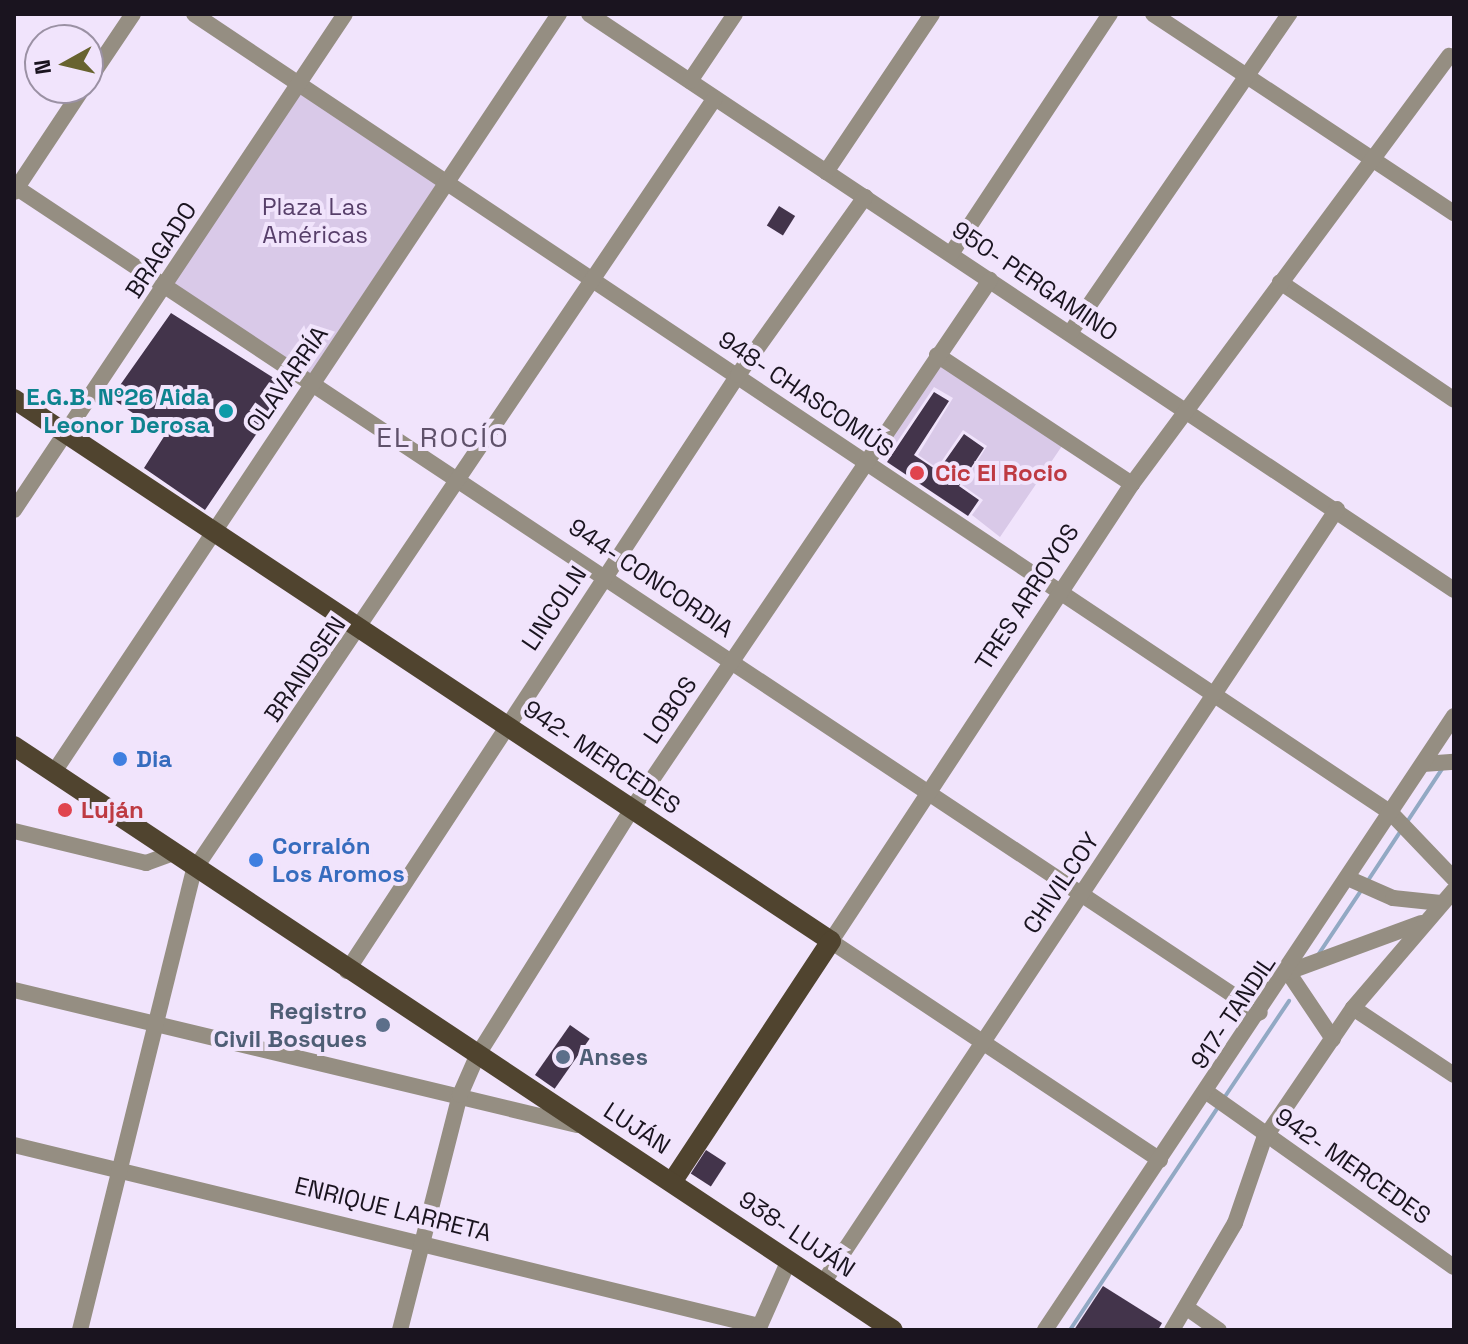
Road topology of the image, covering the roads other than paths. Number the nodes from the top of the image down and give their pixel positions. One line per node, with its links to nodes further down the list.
1 (133, 14): 12 (street)
2 (194, 14): 15 (street, 948- CHASCOMÚS)
3 (345, 14): 15 (street, BRAGADO)
4 (559, 14): 20 (street, OLAVARRÍA)
5 (589, 14): 14 (street, 950- PERGAMINO)
6 (735, 14): 14 (street)
7 (932, 14): 19 (street)
8 (1110, 14): 24 (street)
9 (1153, 14): 13 (street)
10 (1289, 14): 13 (street)
11 (1449, 56): 18 (street, TRES ARROYOS)
12 (104, 57)
13 (1243, 74): 18 (street); 29 (street)
14 (690, 81): 16 (street, 950- PERGAMINO)
15 (297, 84): 20 (street, 948- CHASCOMÚS); 28 (street, BRAGADO)
16 (715, 98): 19 (street, 950- PERGAMINO); 25 (street, BRANDSEN)
17 (72, 104): 21 (street)
18 (1374, 161): 23 (street); 27 (street, TRES ARROYOS)
19 (826, 172): 22 (street, 950- PERGAMINO)
20 (447, 183): 25 (street, 948- CHASCOMÚS); 32 (street, OLAVARRÍA)
21 (15, 188): 28 (street, 944- CONCORDIA)
22 (865, 197): 24 (street, 950- PERGAMINO); 31 (street, LINCOLN)
23 (1454, 213)
24 (951, 254): 26 (street, 950- PERGAMINO)
25 (592, 279): 31 (street, 948- CHASCOMÚS); 38 (street, BRANDSEN)
26 (990, 280): 29 (street, 950- PERGAMINO); 30 (street, LOBOS)
27 (1280, 282): 34 (street); 35 (street, TRES ARROYOS)
28 (167, 287): 32 (street, 944- CONCORDIA); 36 (street, BRAGADO)
29 (1070, 333): 35 (street, 950- PERGAMINO)
30 (937, 355): 37 (street, LOBOS); 39 (street)
31 (738, 375): 37 (street, 948- CHASCOMÚS); 43 (street, LINCOLN)
32 (315, 382): 38 (street, 944- CONCORDIA); 42 (street, OLAVARRÍA)
33 (14, 399): 36 (main road, 942- MERCEDES)
34 (1454, 400)
35 (1185, 410): 39 (street, TRES ARROYOS); 40 (street, 950- PERGAMINO)
36 (66, 434): 41 (street, BRAGADO); 42 (main road, 942- MERCEDES)
37 (864, 463): 45 (street, 948- CHASCOMÚS); 47 (street, LOBOS)
38 (458, 478): 43 (street, 944- CONCORDIA); 46 (street, BRANDSEN)
39 (1132, 484): 45 (street, TRES ARROYOS)
40 (1337, 509): 44 (street, 950- PERGAMINO); 48 (street, CHIVILCOY)
41 (14, 510)
42 (211, 530): 46 (main road, 942- MERCEDES); 54 (street, OLAVARRÍA)
43 (605, 575): 47 (street, 944- CONCORDIA); 50 (street, LINCOLN)
44 (1454, 590)
45 (1061, 592): 48 (street, 948- CHASCOMÚS); 55 (street, TRES ARROYOS)
46 (362, 630): 50 (main road, 942- MERCEDES); 60 (street, BRANDSEN)
47 (732, 660): 55 (street, 944- CONCORDIA); 56 (street, LOBOS)
48 (1213, 693): 57 (street, 948- CHASCOMÚS); 64 (street, CHIVILCOY)
49 (1454, 716): 53 (street, 917- TANDIL)
50 (505, 724): 56 (main road, 942- MERCEDES); 68 (street, LINCOLN)
51 (14, 746): 54 (main road, LUJÁN)
52 (1454, 762): 53 (street)
53 (1423, 764): 57 (street, 917- TANDIL)
54 (54, 772): 59 (main road, LUJÁN)
55 (931, 794): 64 (street, 944- CONCORDIA); 67 (street, TRES ARROYOS)
56 (632, 809): 67 (main road, 942- MERCEDES); 76 (street, LOBOS)
57 (1391, 813): 61 (street, 948- CHASCOMÚS); 62 (street, 917- TANDIL)
58 (14, 831): 59 (street)
59 (171, 854): 60 (main road, LUJÁN)
60 (194, 870): 68 (main road, LUJÁN); 73 (street, BRANDSEN)
61 (1454, 879)
62 (1360, 884): 65 (street); 69 (street, 917- TANDIL)
63 (1454, 890): 65 (street)
64 (1083, 895): 72 (street, 944- CONCORDIA); 75 (street, CHIVILCOY)
65 (1441, 903): 66 (street)
66 (1421, 923): 69 (street); 71 (street)
67 (831, 941): 75 (street, 942- MERCEDES); 85 (main road, TRES ARROYOS)
68 (347, 971): 76 (main road, LUJÁN)
69 (1288, 972): 72 (street, 917- TANDIL); 74 (street)
70 (14, 990): 73 (street)
71 (1353, 1008): 74 (street); 77 (street)
72 (1260, 1013): 79 (street, 917- TANDIL)
73 (159, 1021): 78 (street); 84 (street, BRANDSEN)
74 (1333, 1039): 81 (street)
75 (982, 1042): 83 (street, 942- MERCEDES); 89 (street, CHIVILCOY)
76 (477, 1056): 78 (street, LOBOS); 80 (main road, LUJÁN)
77 (1454, 1075)
78 (460, 1095): 80 (street); 86 (street, LOBOS)
79 (1216, 1099): 81 (street, 942- MERCEDES); 83 (street, 917- TANDIL)
80 (590, 1128): 85 (main road, LUJÁN)
81 (1264, 1139): 88 (street, 942- MERCEDES); 90 (street)
82 (14, 1145): 84 (street, ENRIQUE LARRETA)
83 (1160, 1160): 95 (street, 917- TANDIL)
84 (121, 1170): 86 (street, ENRIQUE LARRETA); 92 (street, BRANDSEN)
85 (672, 1182): 87 (main road, 938- LUJÁN)
86 (421, 1239): 91 (street, ENRIQUE LARRETA); 93 (street, LOBOS)
87 (789, 1260): 89 (main road, 938- LUJÁN); 91 (street)
88 (1454, 1267)
89 (823, 1283): 94 (main road, 938- LUJÁN)
90 (1187, 1308): 96 (street); 97 (street)
91 (758, 1328)
92 (80, 1330)
93 (400, 1330)
94 (893, 1330)
95 (1045, 1330)
96 (1172, 1330)
97 (1219, 1330)

